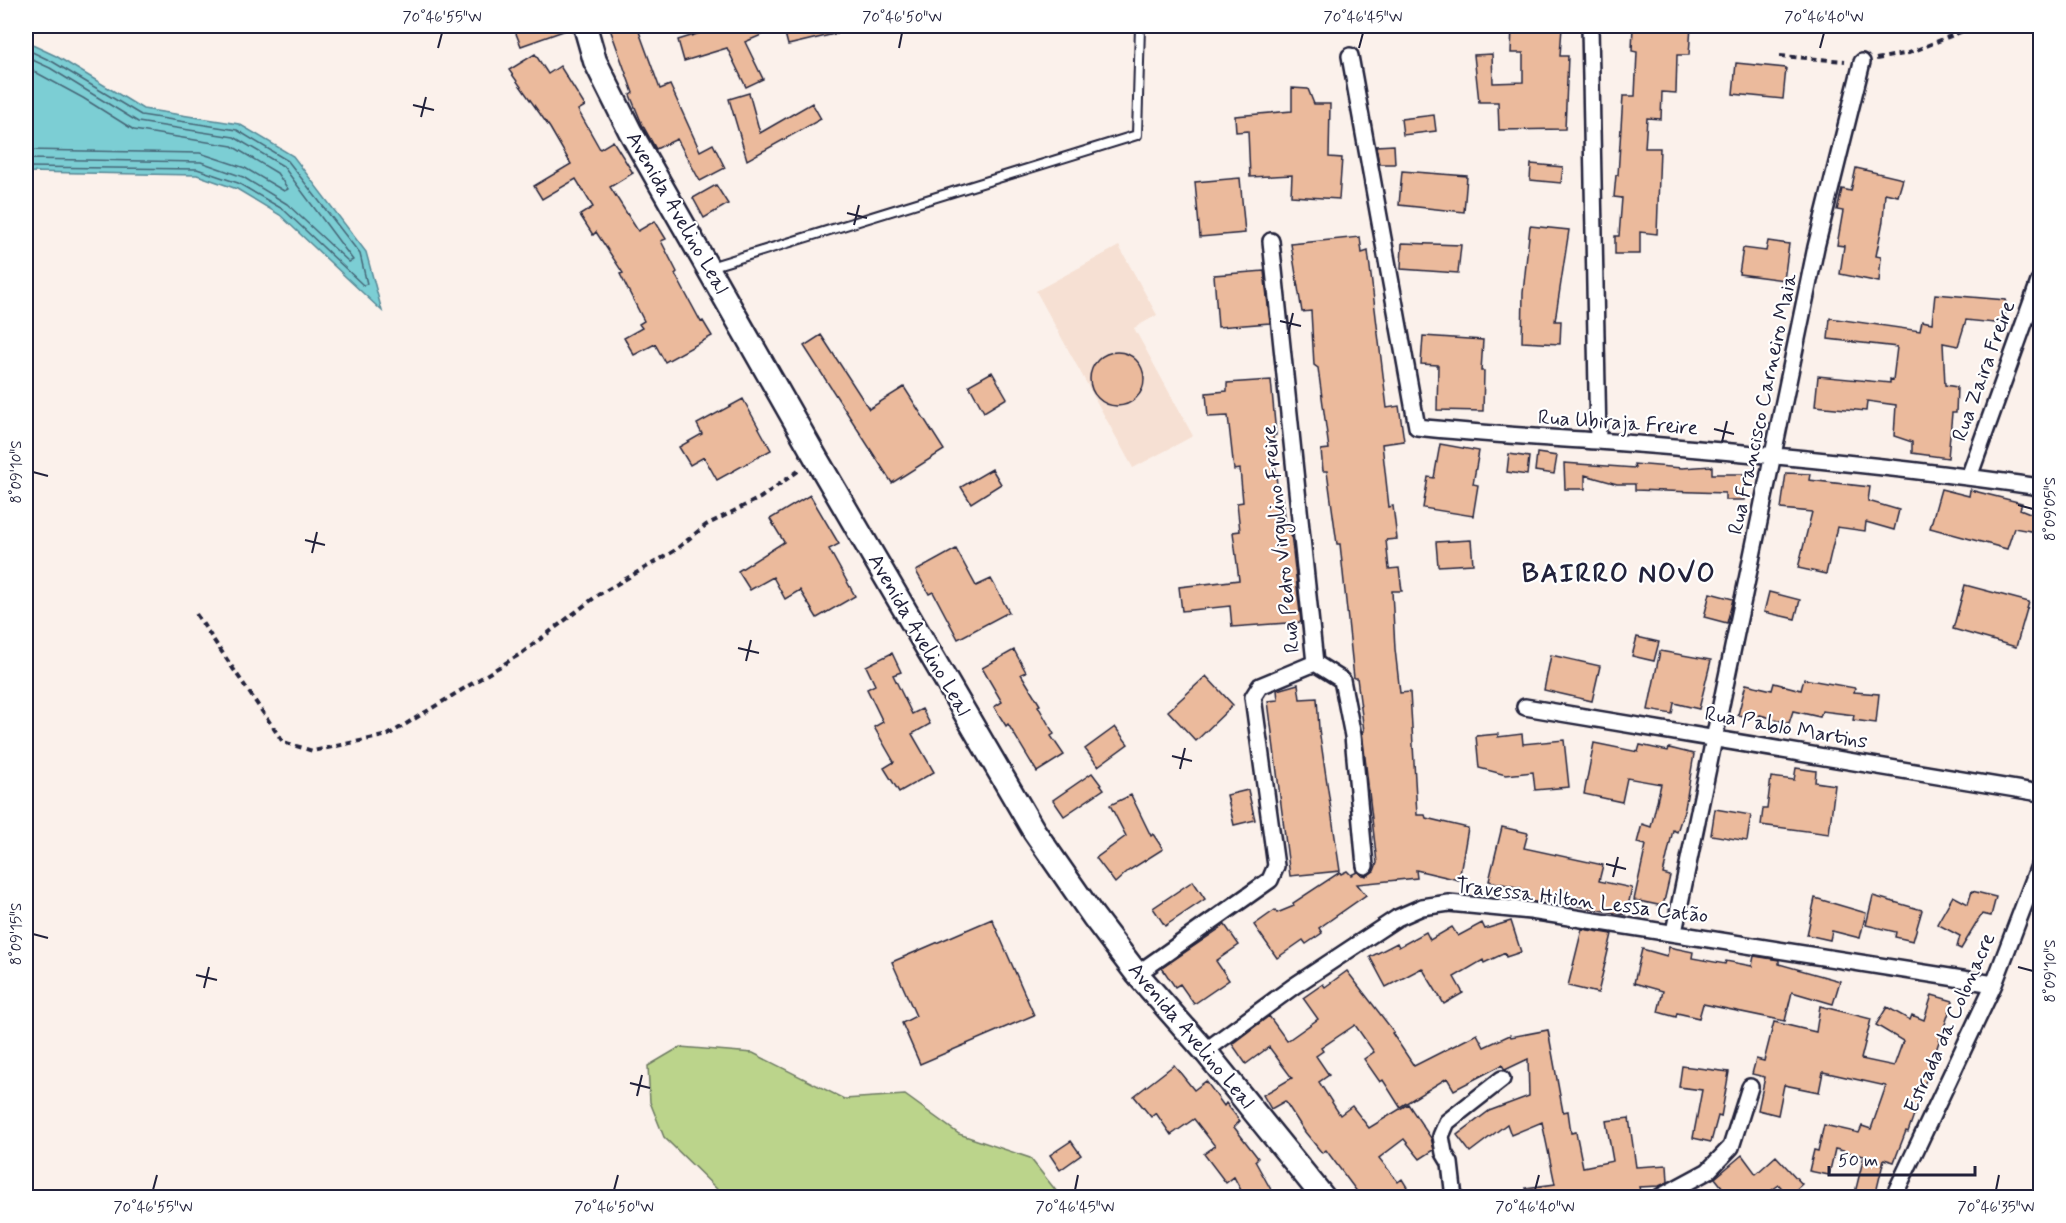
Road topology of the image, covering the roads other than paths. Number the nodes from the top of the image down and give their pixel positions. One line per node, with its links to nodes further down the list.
1 (585, 26): 7 (main road, Avenida Avelino Leal)
2 (1140, 26): 7 (lane)
3 (1590, 26): 9 (street)
4 (1350, 56): 9 (street, Rua Ubiraja Freire)
5 (1862, 62): 10 (street, Rua Francisco Carneiro Maia)
6 (1271, 241): 13 (street, Rua Pedro Virgulino Freire)
7 (708, 267): 20 (main road, Avenida Avelino Leal)
8 (2040, 279): 11 (street, Rua Zaira Freire)
9 (1598, 441): 10 (street, Rua Ubiraja Freire)
10 (1773, 456): 11 (street, Rua Ubiraja Freire); 15 (street, Rua Francisco Carneiro Maia)
11 (1969, 477): 12 (street, Rua Ubiraja Freire)
12 (2040, 487)
13 (1315, 663): 18 (street); 20 (street, Rua Pedro Virgulino Freire)
14 (1525, 707): 15 (street, Rua Pablo Martins)
15 (1716, 737): 16 (street, Rua Pablo Martins); 19 (street, Rua Francisco Carneiro Maia)
16 (2040, 793)
17 (2040, 863): 21 (street, Estrada da Colonacre)
18 (1365, 866)
19 (1674, 932): 21 (street, Travessa Hilton Lessa Catão); 22 (street, Travessa Hilton Lessa Catão)
20 (1137, 974): 22 (main road, Avenida Avelino Leal)
21 (1994, 984): 28 (street, Estrada da Colonacre)
22 (1205, 1051): 25 (main road, Avenida Avelino Leal)
23 (1502, 1079): 26 (street)
24 (1750, 1087): 27 (street)
25 (1324, 1197)
26 (1454, 1197)
27 (1658, 1197)
28 (1893, 1197)

